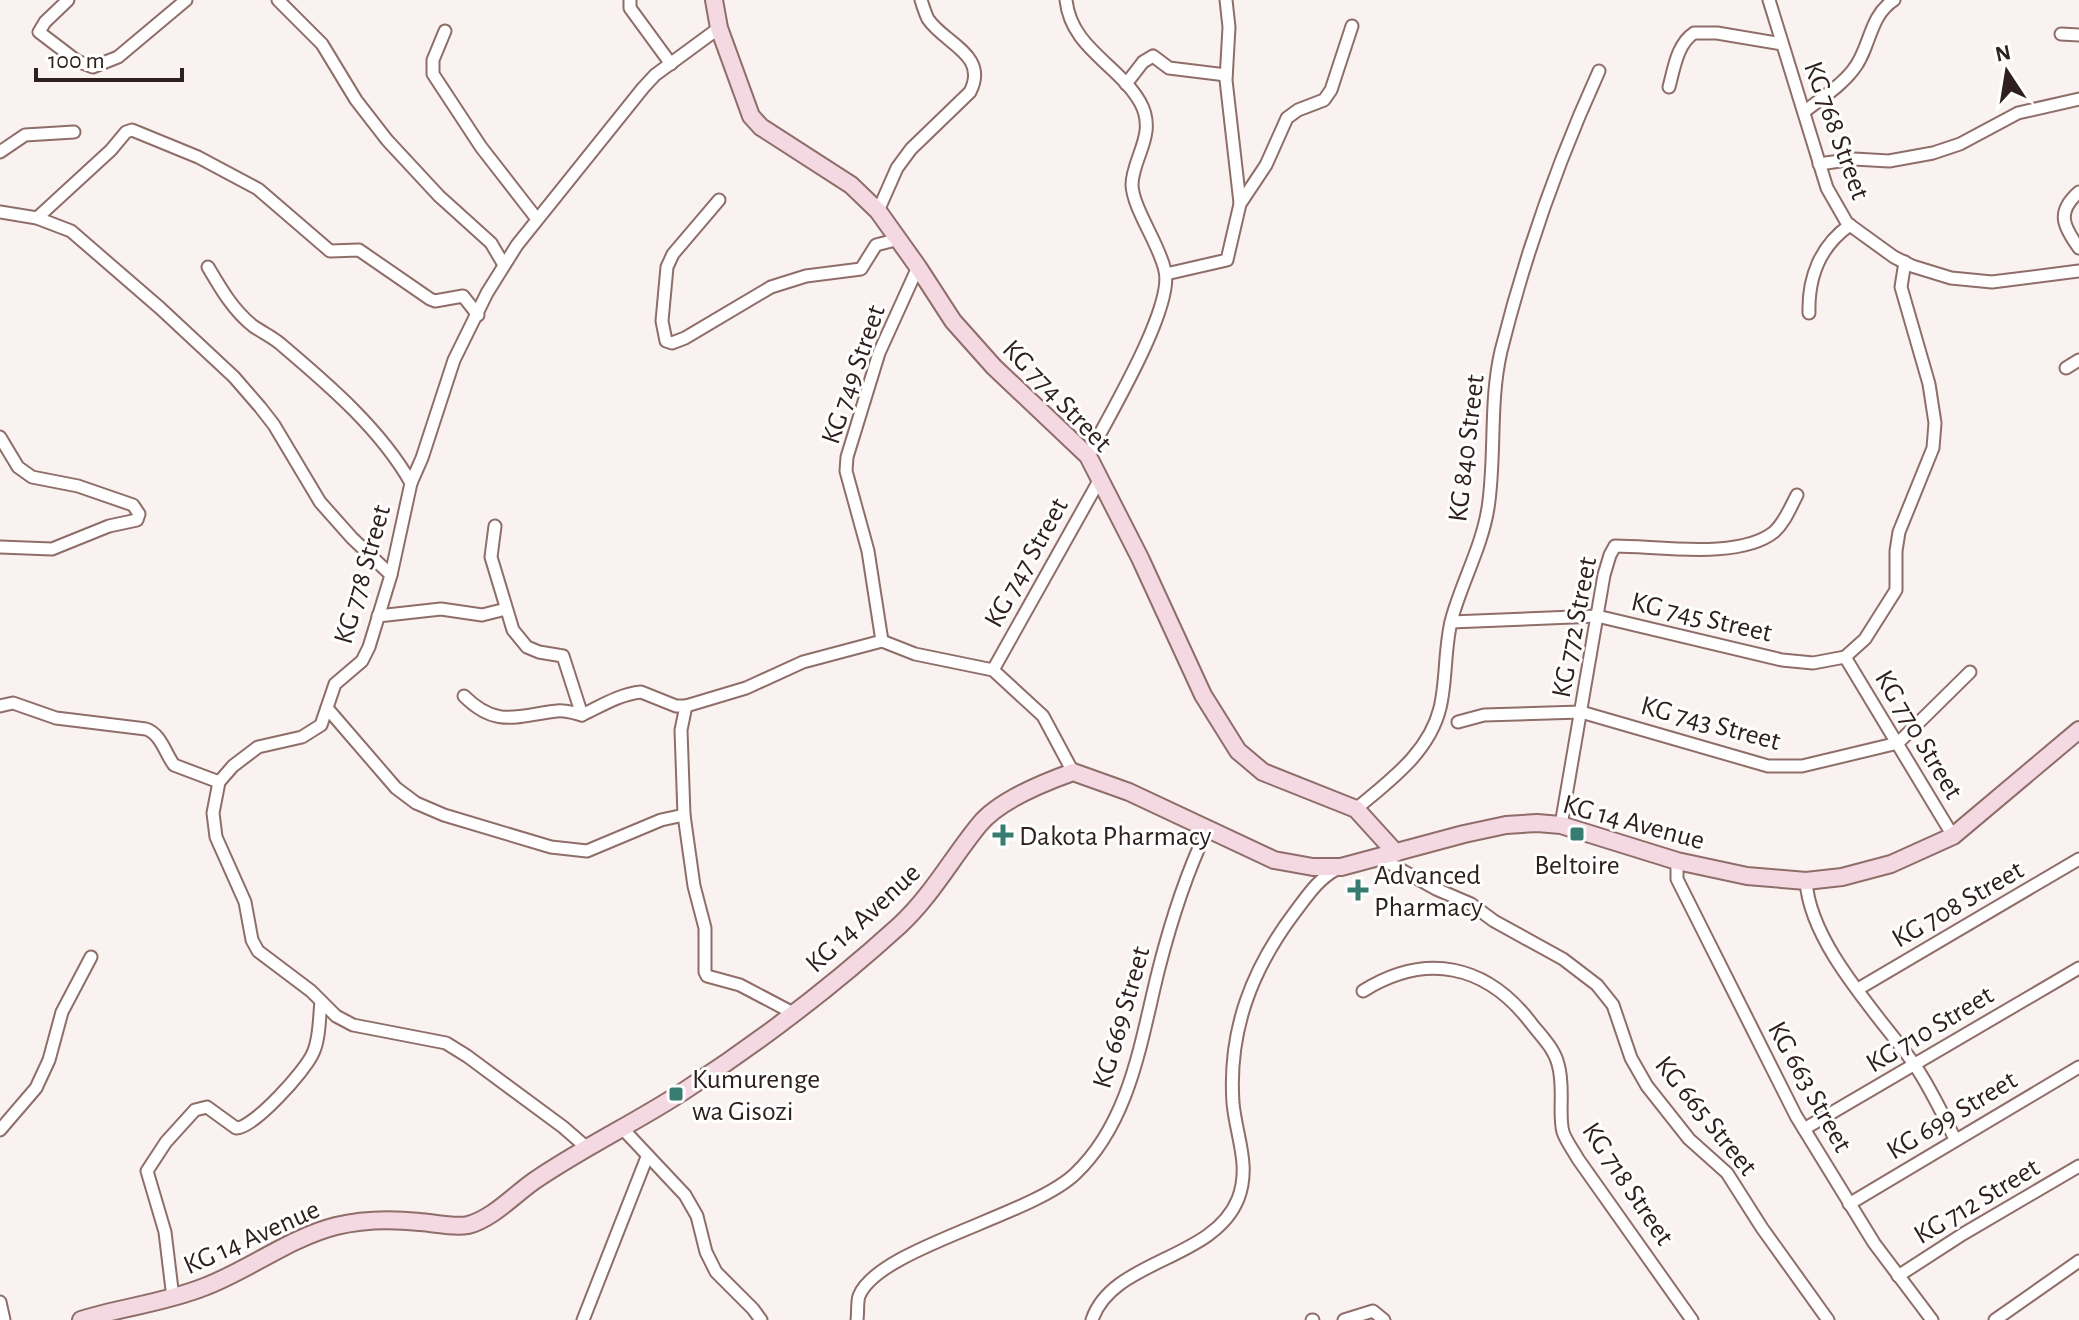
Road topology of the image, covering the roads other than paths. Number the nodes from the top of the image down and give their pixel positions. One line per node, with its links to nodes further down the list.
1 (68, 0): 2 (street)
2 (186, 0)
3 (278, 0): 12 (street)
4 (299, 0): 12 (street)
5 (630, 0): 19 (street)
6 (714, 0): 14 (main road, KG 774 Street)
7 (921, 0): 32 (street)
8 (1066, 0): 22 (street)
9 (1226, 0): 21 (street)
10 (1769, 0): 18 (street, KG 768 Street)
11 (1894, 0): 25 (street)
12 (291, 11): 40 (street)
13 (1352, 26): 31 (street)
14 (719, 28): 19 (street, KG 778 Street); 32 (main road, KG 774 Street)
15 (445, 31): 35 (street)
16 (2061, 34): 17 (street)
17 (2079, 35)
18 (1782, 44): 23 (street); 25 (street, KG 768 Street)
19 (671, 64): 35 (street, KG 778 Street)
20 (1599, 71): 60 (street, KG 840 Street)
21 (1226, 75): 22 (street); 31 (street)
22 (1126, 84): 44 (street)
23 (1669, 87)
24 (2079, 99): 28 (street)
25 (1804, 112): 28 (street, KG 768 Street)
26 (74, 132): 27 (street)
27 (0, 152)
28 (1819, 164): 36 (street, KG 768 Street)
29 (2079, 192): 38 (street)
30 (719, 200): 37 (street)
31 (1240, 204): 44 (street)
32 (878, 211): 37 (main road, KG 774 Street)
33 (0, 212): 34 (street)
34 (37, 218): 46 (street); 56 (street)
35 (537, 219): 40 (street, KG 778 Street)
36 (1850, 225): 39 (street, KG 768 Street); 45 (street)
37 (899, 239): 42 (main road, KG 774 Street)
38 (2079, 248)
39 (1905, 262): 43 (street, KG 768 Street); 62 (street)
40 (504, 265): 46 (street, KG 778 Street)
41 (208, 267): 52 (street)
42 (918, 267): 50 (main road, KG 774 Street); 61 (street, KG 749 Street)
43 (2079, 271)
44 (1166, 274): 50 (street)
45 (1809, 313)
46 (478, 315): 52 (street, KG 778 Street)
47 (2079, 360): 48 (street)
48 (2066, 368)
49 (0, 437): 55 (street)
50 (1088, 456): 51 (main road, KG 774 Street)
51 (1100, 479): 63 (street, KG 747 Street); 76 (main road, KG 774 Street)
52 (411, 483): 56 (street, KG 778 Street)
53 (1797, 495): 59 (street, KG 772 Street)
54 (495, 526): 57 (street)
55 (0, 547)
56 (391, 575): 58 (street, KG 778 Street)
57 (506, 609): 58 (street); 70 (street)
58 (378, 616): 68 (street, KG 778 Street)
59 (1597, 616): 60 (street, KG 745 Street); 62 (street, KG 745 Street); 69 (street, KG 772 Street)
60 (1451, 622): 76 (street, KG 840 Street)
61 (882, 641): 63 (street); 67 (street)
62 (1845, 657): 73 (street, KG 770 Street)
63 (993, 670): 74 (street)
64 (1970, 672): 73 (street)
65 (464, 696): 70 (street)
66 (0, 706): 75 (street)
67 (686, 706): 70 (street); 77 (street)
68 (327, 708): 75 (street, KG 778 Street); 77 (street)
69 (1581, 712): 71 (street, KG 743 Street); 73 (street, KG 743 Street); 78 (street, KG 772 Street)
70 (582, 715)
71 (1458, 722)
72 (2079, 730): 80 (main road, KG 14 Avenue)
73 (1898, 743): 80 (street, KG 770 Street)
74 (1073, 772): 79 (main road, KG 14 Avenue); 92 (main road, KG 14 Avenue)
75 (219, 782): 91 (street)
76 (1356, 809): 81 (main road, KG 774 Street)
77 (684, 815): 92 (street)
78 (1561, 825): 81 (main road, KG 14 Avenue); 84 (main road, KG 14 Avenue)
79 (1207, 830): 85 (main road, KG 14 Avenue); 111 (street, KG 669 Street)
80 (1953, 836): 86 (main road, KG 14 Avenue)
81 (1396, 853): 82 (main road, KG 14 Avenue)
82 (1378, 857): 85 (main road, KG 14 Avenue); 116 (street, KG 665 Street)
83 (2079, 859): 89 (street, KG 708 Street)
84 (1677, 861): 86 (main road, KG 14 Avenue); 96 (street, KG 663 Street)
85 (1341, 867): 112 (street)
86 (1806, 881): 89 (street)
87 (91, 957): 97 (street)
88 (2079, 968): 93 (street, KG 710 Street)
89 (1858, 989): 93 (street)
90 (1363, 991): 115 (street, KG 718 Street)
91 (321, 1002): 99 (street); 105 (street)
92 (795, 1014): 95 (main road, KG 14 Avenue)
93 (1913, 1063): 96 (street, KG 710 Street); 98 (street)
94 (2079, 1067): 98 (street, KG 699 Street)
95 (622, 1128): 99 (main road, KG 14 Avenue); 100 (street)
96 (1804, 1129): 102 (street, KG 663 Street)
97 (0, 1130)
98 (1955, 1139): 102 (street, KG 699 Street)
99 (586, 1147): 105 (main road, KG 14 Avenue)
100 (647, 1157): 109 (street); 110 (street)
101 (2079, 1166): 104 (street, KG 712 Street)
102 (1849, 1204): 104 (street, KG 663 Street)
103 (2079, 1261): 118 (street)
104 (1898, 1276): 117 (street, KG 663 Street)
105 (173, 1298): 108 (main road, KG 14 Avenue)
106 (0, 1302): 107 (street)
107 (4, 1320)
108 (81, 1320)
109 (583, 1320)
110 (761, 1320)
111 (857, 1320)
112 (1092, 1320)
113 (1344, 1320): 114 (street)
114 (1384, 1320)
115 (1692, 1320)
116 (1828, 1320)
117 (1932, 1320)
118 (1995, 1320)

